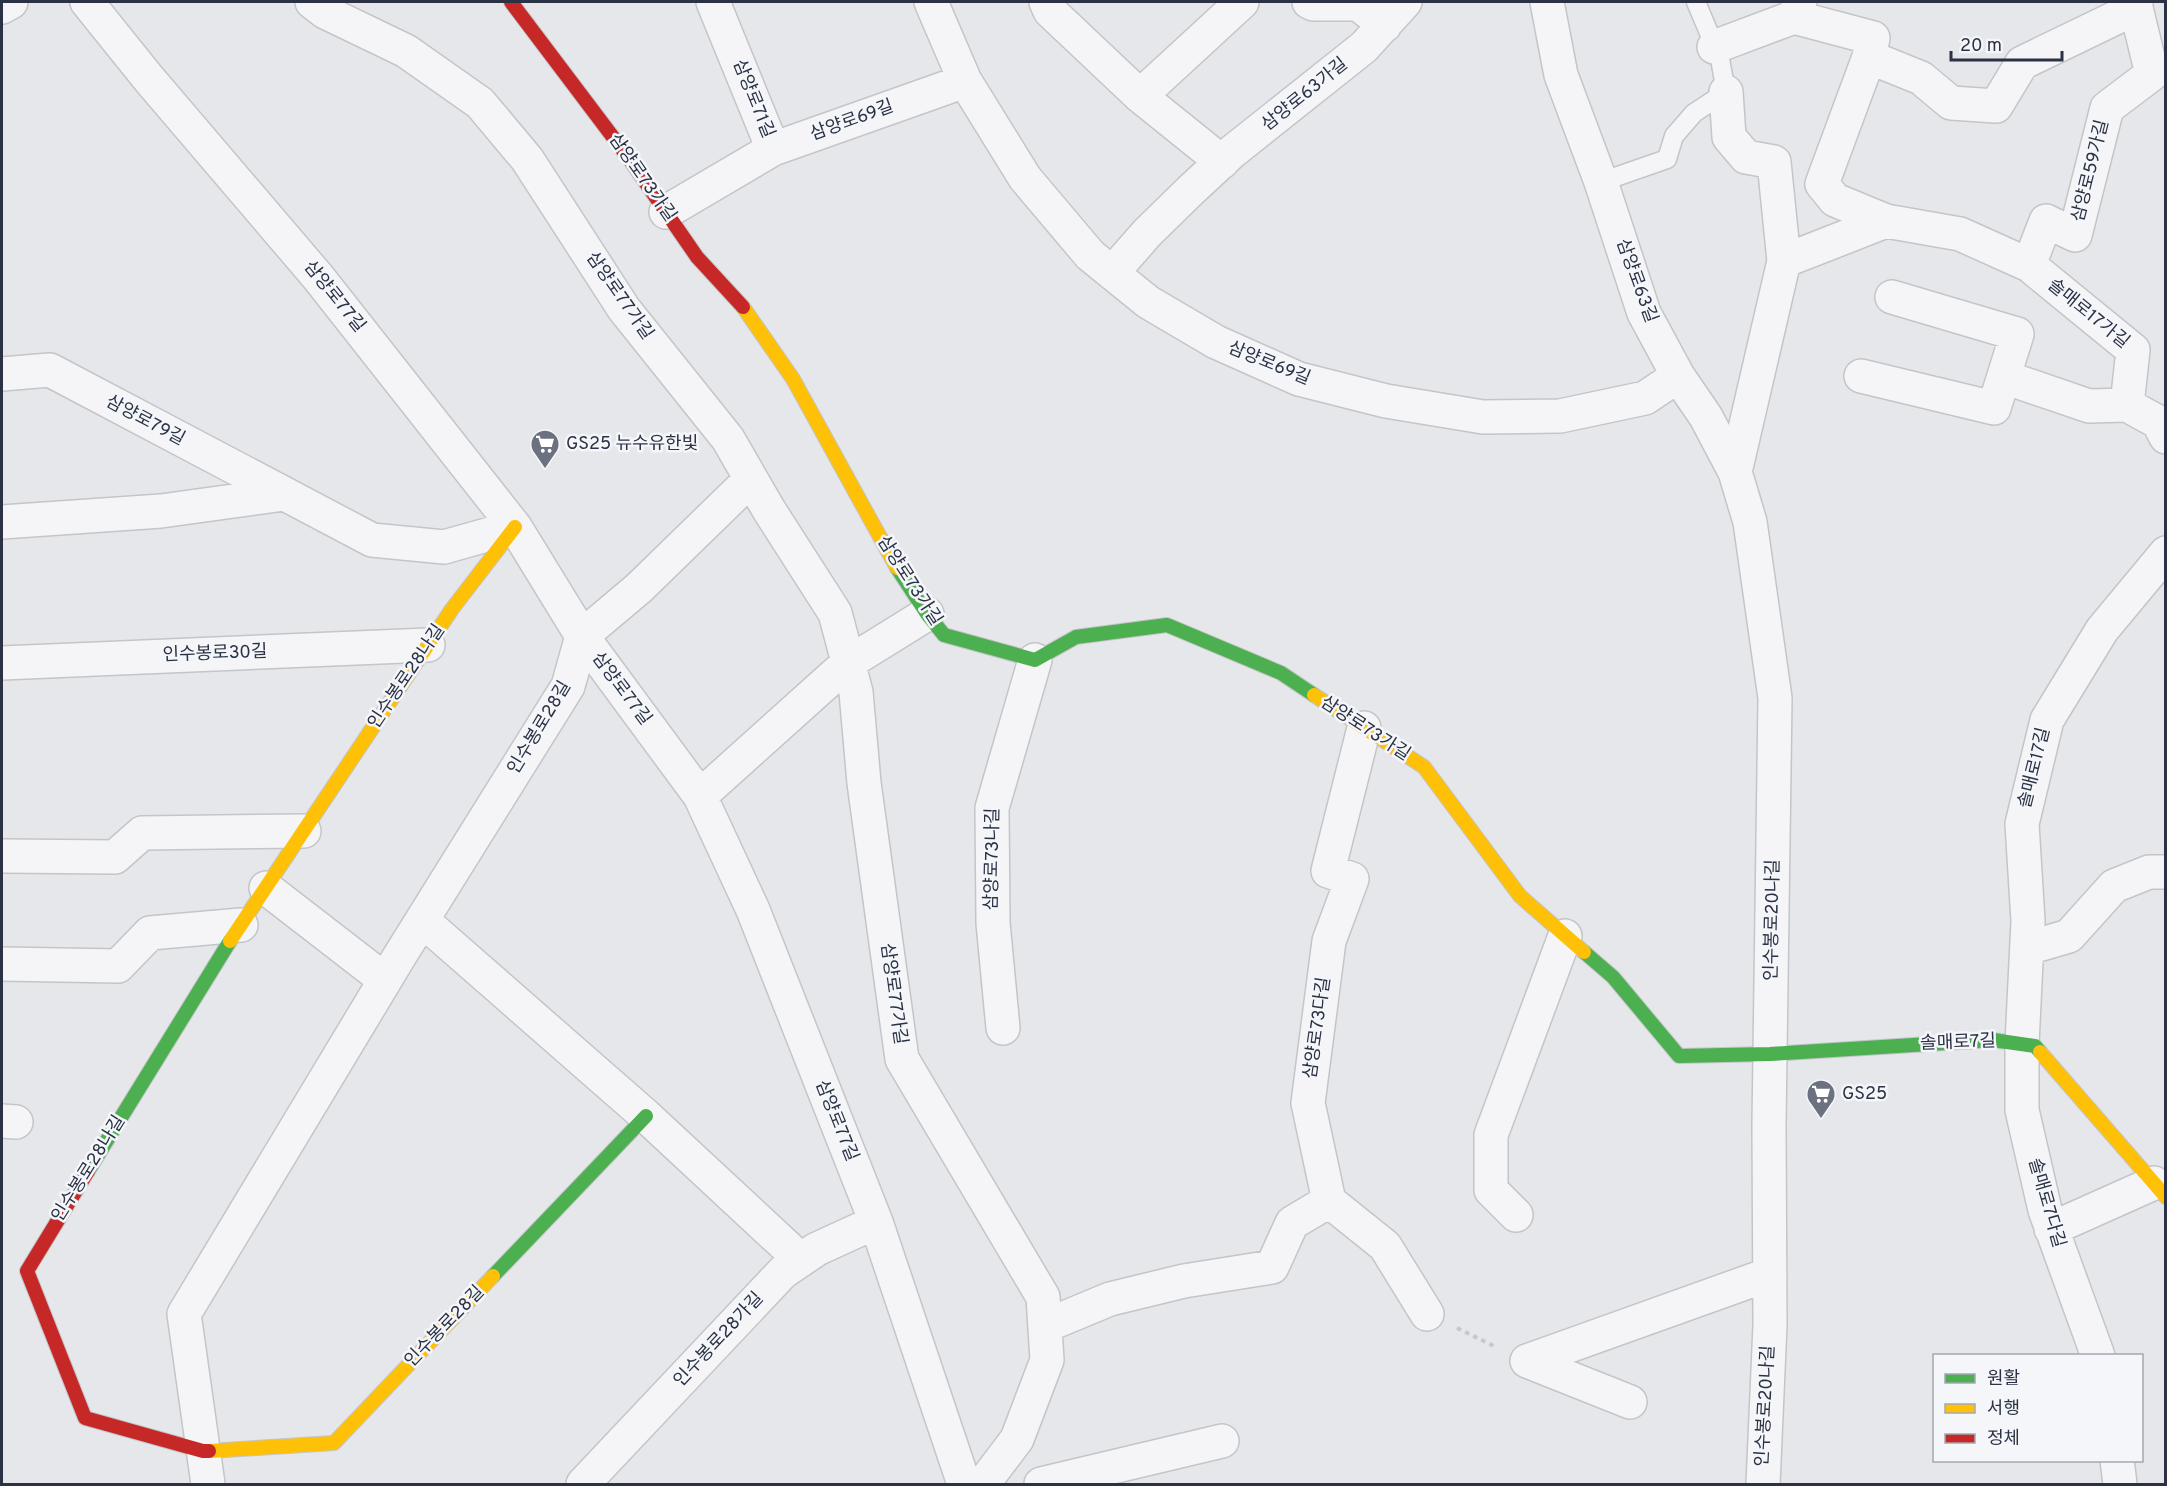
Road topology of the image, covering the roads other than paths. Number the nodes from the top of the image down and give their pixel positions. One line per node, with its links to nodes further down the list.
1 (10, 2): 13 (street)
2 (87, 2): 40 (street, 삼양로77길)
3 (312, 2): 37 (street, 삼양로77가길)
4 (511, 2): 24 (street, 삼양로73가길)
5 (712, 2): 21 (street, 삼양로71길)
6 (931, 2): 18 (street, 삼양로69길)
7 (1046, 2): 20 (street)
8 (1242, 2): 20 (street)
9 (1309, 2): 15 (street, 삼양로63가길)
10 (1547, 2): 23 (street, 삼양로63길)
11 (1696, 2): 16 (lane)
12 (2136, 5): 17 (street, 삼양로59가길); 27 (street, 삼양로59가길)
13 (2, 7)
14 (1797, 9): 16 (street); 17 (street)
15 (1395, 13): 22 (street, 삼양로63가길)
16 (1714, 47): 19 (lane)
17 (1869, 57): 25 (street)
18 (965, 81): 21 (street, 삼양로69길); 28 (street, 삼양로69길)
19 (1726, 92): 23 (lane); 26 (street)
20 (1140, 96): 22 (street)
21 (773, 149): 24 (street, 삼양로71길)
22 (1222, 162): 28 (street, 삼양로63가길)
23 (1602, 182): 31 (street, 삼양로63길)
24 (666, 212): 42 (street, 삼양로73가길)
25 (1886, 220): 26 (street); 27 (street)
26 (1784, 261): 36 (street)
27 (2029, 265): 34 (street, 솔매로17가길)
28 (1113, 273): 31 (street, 삼양로69길)
29 (1892, 297): 33 (street)
30 (2, 374): 38 (street, 삼양로79길)
31 (1678, 376): 36 (street, 인수봉로20나길)
32 (1861, 376): 33 (street)
33 (2004, 377): 34 (street)
34 (2127, 405): 35 (street)
35 (2166, 437)
36 (1735, 472): 62 (street, 인수봉로20나길)
37 (751, 479): 43 (street); 47 (street, 삼양로77가길)
38 (284, 494): 39 (street); 40 (street, 삼양로79길)
39 (2, 522)
40 (515, 526): 43 (street, 삼양로77길); 44 (street, 인수봉로28나길)
41 (2166, 554): 57 (street, 솔매로17길)
42 (927, 614): 45 (street, 삼양로73가길); 47 (street)
43 (582, 636): 49 (street, 삼양로77길); 54 (street, 인수봉로28길)
44 (428, 645): 46 (street, 인수봉로30길); 50 (street, 인수봉로28나길)
45 (1035, 660): 48 (street, 삼양로73가길); 60 (street, 삼양로73나길)
46 (2, 663)
47 (848, 663): 49 (street); 72 (street, 삼양로77가길)
48 (1364, 728): 56 (street, 삼양로73가길); 65 (street, 삼양로73다길)
49 (700, 796): 67 (street, 삼양로77길)
50 (304, 831): 51 (street); 53 (street, 인수봉로28나길)
51 (2, 856)
52 (2166, 872): 57 (street)
53 (266, 888): 55 (street, 인수봉로28나길); 59 (street)
54 (422, 920): 59 (street, 인수봉로28길); 63 (street)
55 (241, 925): 58 (street); 76 (street, 인수봉로28나길)
56 (1565, 936): 62 (street, 삼양로73가길); 66 (street)
57 (2028, 948): 61 (street, 솔매로17길)
58 (2, 964)
59 (385, 980): 76 (street, 인수봉로28길)
60 (1003, 1028)
61 (2022, 1044): 62 (street, 솔매로7길); 64 (street, 솔매로7길); 68 (street, 솔매로7다길)
62 (1770, 1054): 70 (street, 인수봉로20나길)
63 (646, 1116): 69 (street); 76 (street, 인수봉로28길)
64 (2160, 1190): 68 (street, 솔매로7길)
65 (1329, 1201): 71 (street); 72 (street)
66 (1516, 1215)
67 (876, 1222): 69 (street, 인수봉로28가길); 79 (street, 삼양로77길)
68 (2051, 1228): 73 (street, 솔매로7다길)
69 (801, 1260): 78 (street, 인수봉로28가길)
70 (1770, 1274): 74 (street); 82 (street, 인수봉로20나길)
71 (1427, 1314)
72 (1045, 1326): 80 (street, 삼양로77가길)
73 (2097, 1354)
74 (1630, 1402)
75 (1222, 1442): 81 (street)
76 (203, 1451): 77 (street, 인수봉로28길)
77 (208, 1485)
78 (583, 1485)
79 (964, 1485)
80 (984, 1485)
81 (1041, 1485)
82 (1763, 1485)

